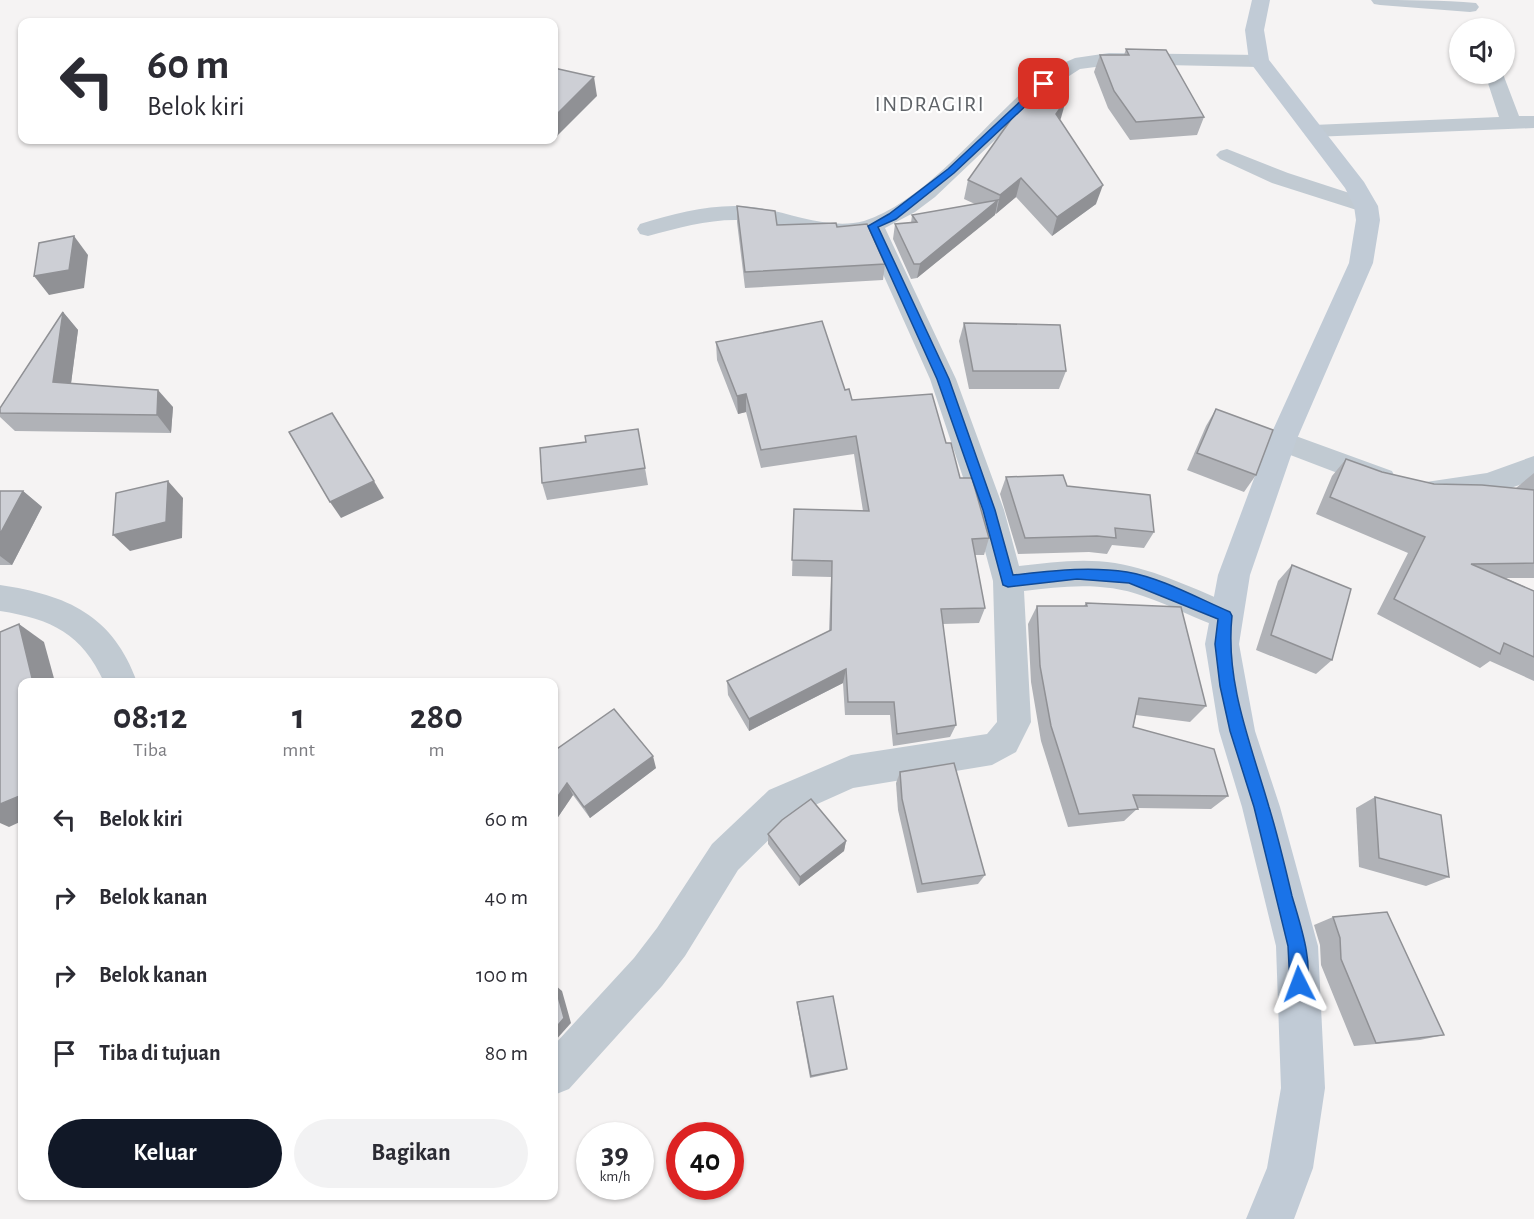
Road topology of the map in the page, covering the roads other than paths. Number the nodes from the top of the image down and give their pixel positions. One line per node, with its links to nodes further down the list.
1 (1261, 0): 4 (street)
2 (1380, 0): 3 (street)
3 (1469, 4)
4 (1259, 61): 8 (street); 11 (street)
5 (1498, 84): 7 (street)
6 (1534, 122): 7 (street)
7 (1512, 124): 8 (street)
8 (1313, 131): 10 (street)
9 (1227, 155): 10 (street)
10 (1366, 206): 13 (street)
11 (873, 226): 12 (street); 15 (street)
12 (648, 230)
13 (1282, 441): 14 (street); 17 (street)
14 (1534, 467)
15 (1008, 581): 17 (street); 19 (street)
16 (0, 598): 18 (street)
17 (1225, 616): 20 (street)
18 (119, 678)
19 (558, 1070)
20 (1270, 1219)

